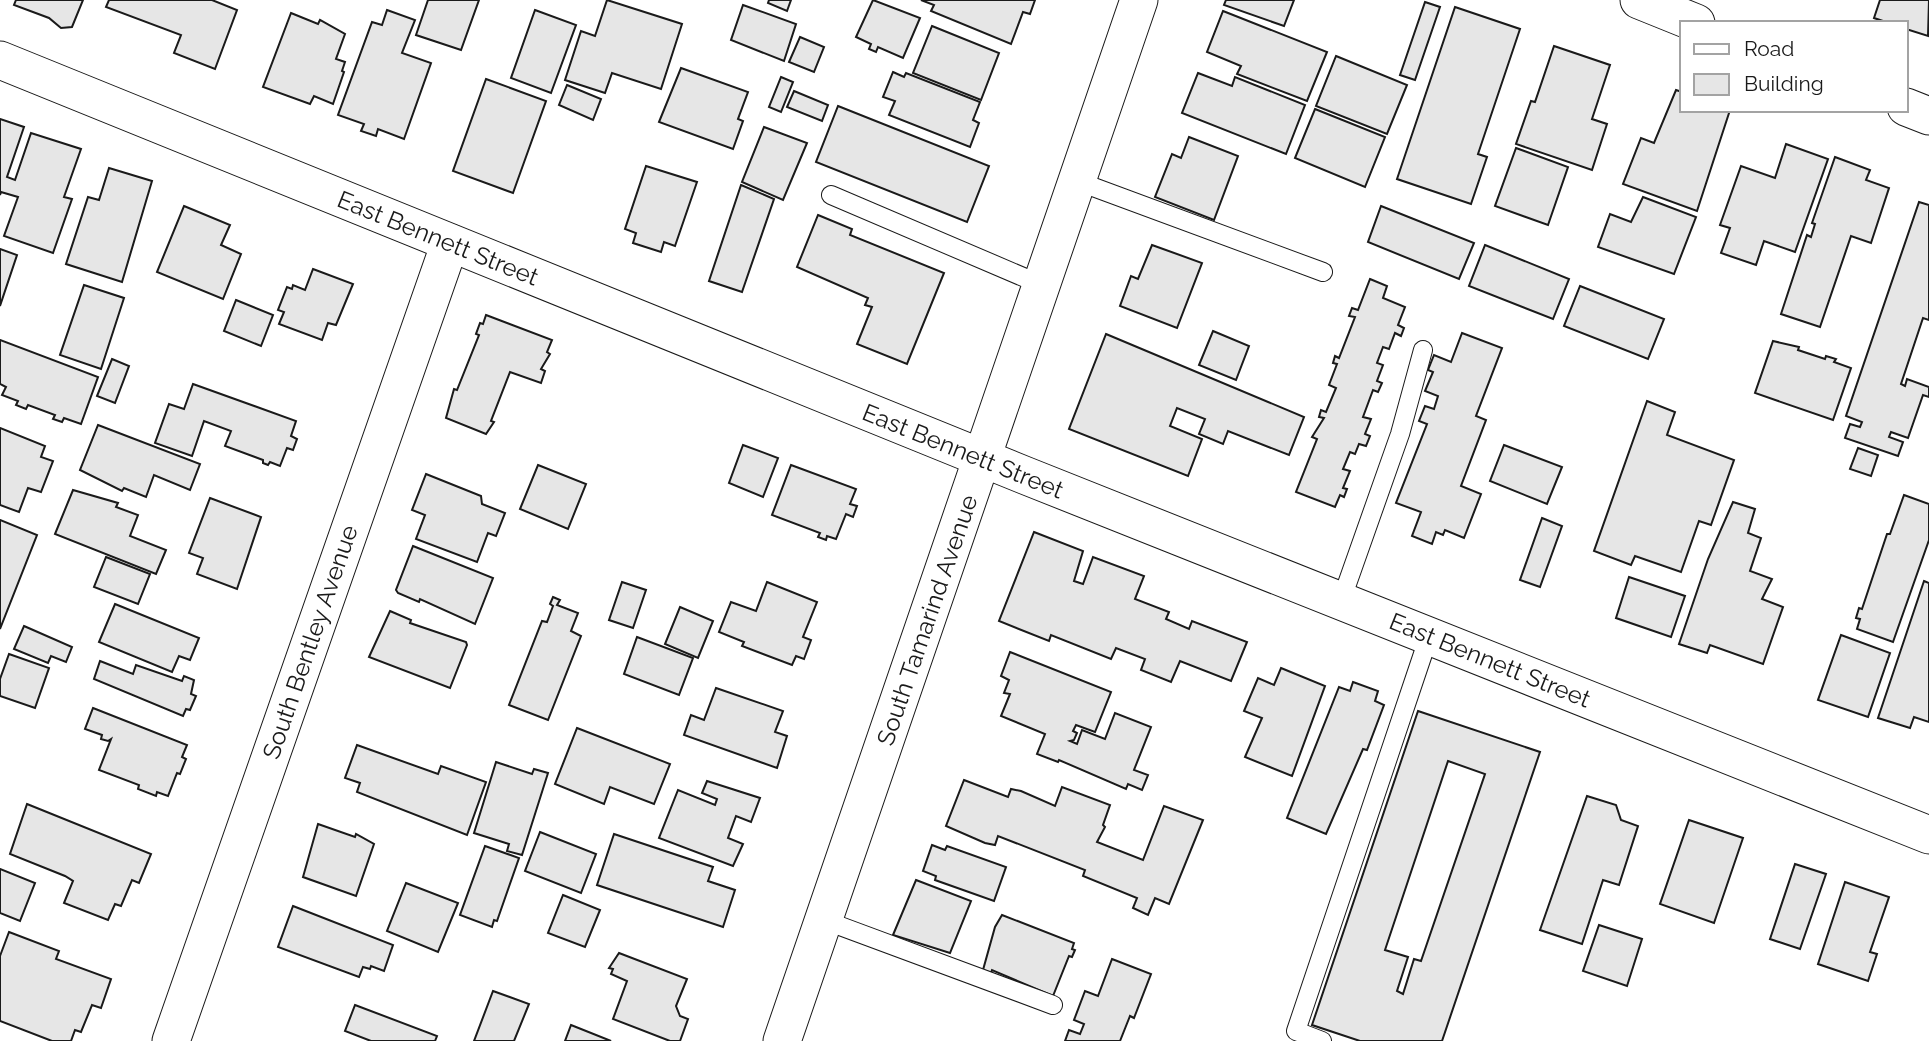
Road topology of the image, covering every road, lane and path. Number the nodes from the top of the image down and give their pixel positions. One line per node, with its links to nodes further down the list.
1 (1139, 0): 7 (street, South Tamarind Avenue)
2 (1639, 0): 3 (street)
3 (1691, 21)
4 (0, 60): 9 (street, East Bennett Street)
5 (1908, 108): 6 (street)
6 (1929, 116)
7 (1077, 181): 10 (lane); 11 (street, South Tamarind Avenue)
8 (831, 195): 11 (lane)
9 (450, 243): 13 (street, East Bennett Street); 19 (street, South Bentley Avenue)
10 (1323, 272)
11 (1042, 285): 13 (street, South Tamarind Avenue)
12 (1423, 350): 14 (lane)
13 (983, 459): 14 (street, East Bennett Street); 17 (street, South Tamarind Avenue)
14 (1340, 601): 15 (street, East Bennett Street)
15 (1429, 636): 16 (street, East Bennett Street); 21 (lane)
16 (1929, 835)
17 (824, 919): 18 (lane); 20 (street, South Tamarind Avenue)
18 (1053, 1005)
19 (171, 1041)
20 (782, 1041)
21 (1322, 1041)

